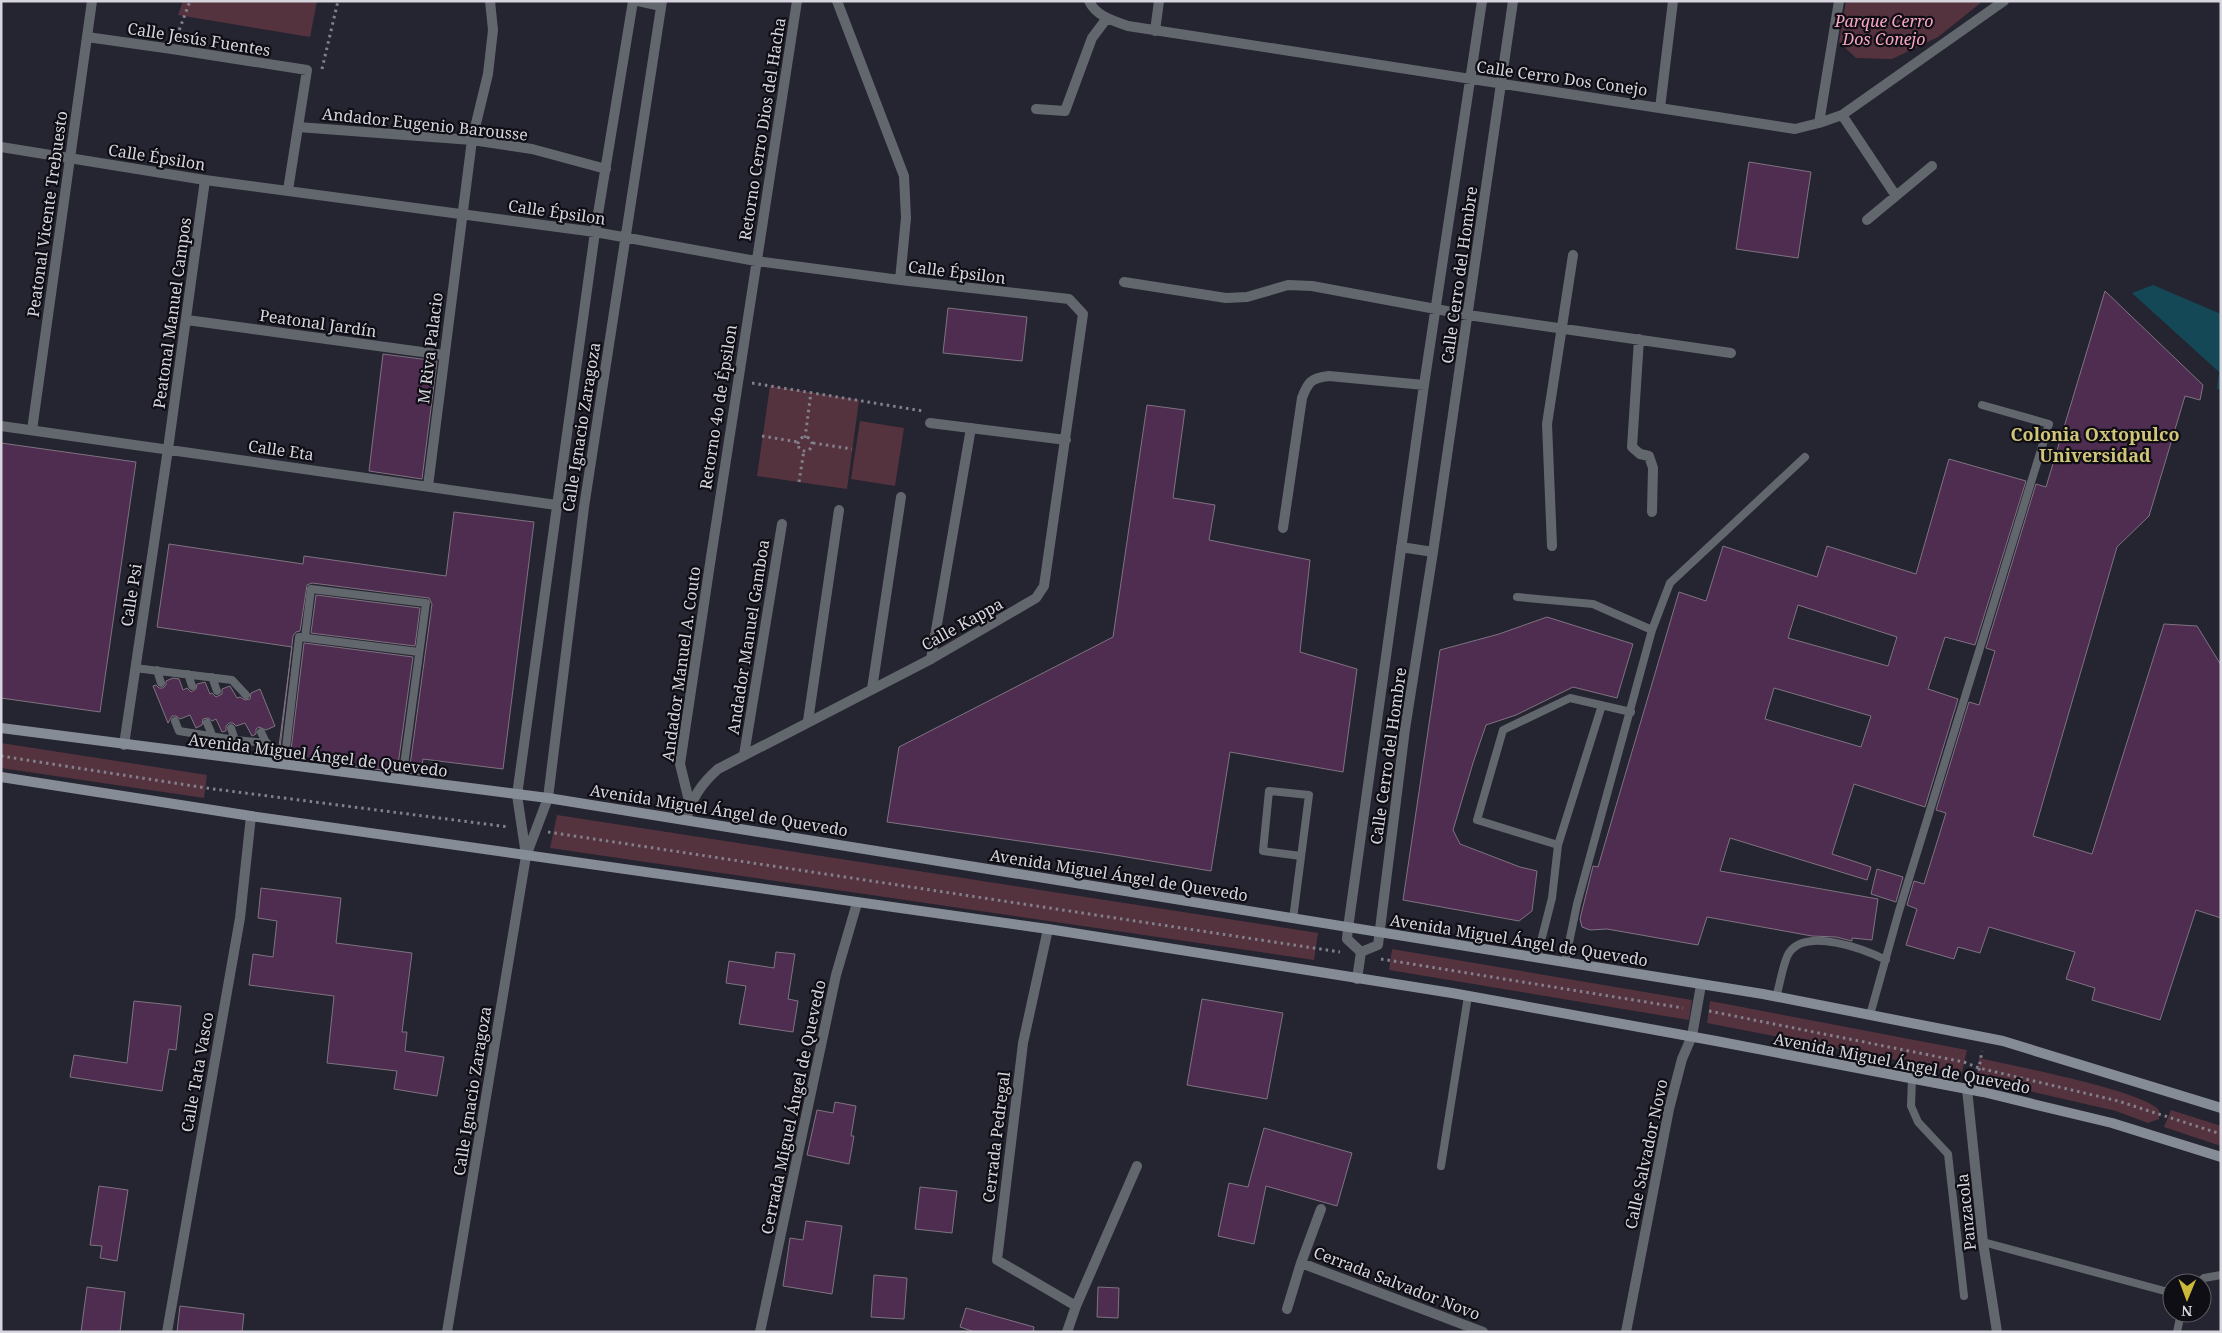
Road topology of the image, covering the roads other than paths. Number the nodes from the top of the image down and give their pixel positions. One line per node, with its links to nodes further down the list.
1 (92, 1): 17 (street, Peatonal Vicente Trebuesto)
2 (490, 1): 25 (street, M Riva Palacio)
3 (634, 1): 29 (street, Calle Ignacio Zaragoza)
4 (638, 1): 14 (street)
5 (797, 1): 38 (street, Retorno Cerro Dios del Hacha)
6 (836, 1): 39 (street)
7 (1089, 1): 15 (street, Calle Cerro Dos Conejo)
8 (1159, 1): 16 (street)
9 (1482, 1): 18 (street, Calle Cerro del Hombre)
10 (1513, 1): 19 (street, Calle Cerro del Hombre)
11 (1673, 1): 20 (street)
12 (1839, 1): 23 (street)
13 (2004, 1): 22 (street, Calle Cerro Dos Conejo)
14 (662, 3): 36 (street, Calle Ignacio Zaragoza)
15 (1107, 18): 16 (street, Calle Cerro Dos Conejo); 21 (street)
16 (1155, 31): 18 (street, Calle Cerro Dos Conejo)
17 (87, 37): 24 (street, Calle Jesús Fuentes); 27 (street, Peatonal Vicente Trebuesto)
18 (1470, 79): 19 (street, Calle Cerro Dos Conejo); 41 (street, Calle Cerro del Hombre)
19 (1501, 84): 20 (street, Calle Cerro Dos Conejo); 42 (street, Calle Cerro del Hombre)
20 (1660, 108): 23 (street, Calle Cerro Dos Conejo)
21 (1036, 109)
22 (1842, 115): 23 (street, Calle Cerro Dos Conejo); 32 (street)
23 (1819, 123)
24 (298, 127): 25 (street, Andador Eugenio Barousse); 31 (street)
25 (472, 140): 29 (street, Andador Eugenio Barousse); 33 (street, M Riva Palacio)
26 (1, 147): 27 (street, Calle Épsilon)
27 (70, 158): 30 (street, Calle Épsilon); 54 (street, Peatonal Vicente Trebuesto)
28 (1932, 166): 32 (street)
29 (606, 169): 35 (street, Calle Ignacio Zaragoza)
30 (205, 180): 31 (street, Calle Épsilon); 43 (street, Peatonal Manuel Campos)
31 (288, 190): 33 (street, Calle Épsilon)
32 (1896, 196): 34 (street)
33 (462, 214): 35 (street, Calle Épsilon); 48 (street, M Riva Palacio)
34 (1867, 220)
35 (595, 232): 36 (street, Calle Épsilon); 60 (street, Calle Ignacio Zaragoza)
36 (625, 237): 38 (street, Calle Épsilon); 100 (street, Calle Ignacio Zaragoza)
37 (1573, 255): 44 (street)
38 (756, 261): 39 (street, Calle Épsilon); 68 (street, Retorno 4o de Épsilon)
39 (900, 280): 45 (street, Calle Épsilon)
40 (1124, 282): 41 (street)
41 (1436, 309): 42 (street); 49 (street, Calle Cerro del Hombre)
42 (1468, 315): 44 (street); 67 (street, Calle Cerro del Hombre)
43 (187, 320): 48 (street, Peatonal Jardín); 56 (street, Peatonal Manuel Campos)
44 (1563, 330): 46 (street); 65 (street)
45 (1081, 334): 55 (street, Calle Kappa)
46 (1639, 340): 47 (street); 62 (street)
47 (1731, 353)
48 (444, 355): 58 (street, M Riva Palacio)
49 (1424, 385): 64 (street); 66 (street, Calle Cerro del Hombre)
50 (1982, 405): 114 (lane)
51 (931, 418): 53 (street)
52 (1, 426): 54 (street, Calle Eta)
53 (971, 428): 55 (street); 73 (street)
54 (32, 430): 56 (street, Calle Eta)
55 (1066, 440): 73 (street, Calle Kappa)
56 (168, 449): 58 (street, Calle Eta); 74 (street, Calle Psi)
57 (1805, 457): 70 (lane)
58 (428, 486): 60 (street, Calle Eta)
59 (901, 497): 80 (street)
60 (556, 505): 99 (street, Calle Ignacio Zaragoza)
61 (839, 510): 86 (street)
62 (1652, 512)
63 (782, 524): 95 (street, Andador Manuel Gamboa)
64 (1283, 528)
65 (1552, 546)
66 (1401, 547): 67 (street); 109 (street, Calle Cerro del Hombre)
67 (1433, 552): 111 (street, Calle Cerro del Hombre)
68 (711, 557): 101 (street, Andador Manuel A. Couto)
69 (1517, 597): 70 (lane)
70 (1652, 630): 84 (lane)
71 (304, 637): 72 (lane); 72 (lane); 96 (lane)
72 (419, 652): 98 (lane)
73 (930, 659): 80 (street, Calle Kappa)
74 (135, 668): 75 (lane); 94 (street, Calle Psi)
75 (157, 670): 76 (lane); 78 (lane)
76 (188, 674): 77 (lane); 79 (lane)
77 (212, 677): 81 (lane); 82 (lane)
78 (161, 683)
79 (192, 686)
80 (872, 689): 86 (street, Calle Kappa)
81 (217, 691)
82 (246, 695)
83 (1602, 705): 84 (lane); 104 (lane); 104 (lane)
84 (1631, 712): 115 (lane)
85 (175, 721): 91 (lane)
86 (808, 721): 95 (street, Calle Kappa)
87 (207, 723): 91 (lane)
88 (1, 728): 94 (main road, Avenida Miguel Ángel de Quevedo)
89 (231, 728): 92 (lane)
90 (262, 732): 93 (lane)
91 (212, 736): 92 (lane)
92 (235, 740): 93 (lane)
93 (267, 743): 96 (lane)
94 (124, 745): 96 (main road, Avenida Miguel Ángel de Quevedo)
95 (744, 755): 101 (street, Calle Kappa)
96 (280, 765): 98 (main road, Avenida Miguel Ángel de Quevedo)
97 (1, 777): 102 (main road, Avenida Miguel Ángel de Quevedo)
98 (402, 780): 99 (main road, Avenida Miguel Ángel de Quevedo)
99 (517, 795): 100 (main road, Avenida Miguel Ángel de Quevedo); 105 (street, Calle Ignacio Zaragoza)
100 (548, 798): 103 (main road, Avenida Miguel Ángel de Quevedo); 105 (street, Calle Ignacio Zaragoza)
101 (690, 805): 103 (street, Calle Kappa)
102 (250, 816): 105 (main road, Avenida Miguel Ángel de Quevedo); 135 (street, Calle Tata Vasco)
103 (686, 820): 108 (main road, Avenida Miguel Ángel de Quevedo)
104 (1558, 846): 113 (lane)
105 (526, 856): 107 (main road, Avenida Miguel Ángel de Quevedo); 136 (street, Calle Ignacio Zaragoza)
106 (1301, 856): 106 (lane); 108 (lane)
107 (857, 903): 110 (main road, Avenida Miguel Ángel de Quevedo); 137 (street, Cerrada Miguel Ángel de Quevedo)
108 (1293, 918): 109 (main road, Avenida Miguel Ángel de Quevedo)
109 (1348, 928): 111 (main road, Avenida Miguel Ángel de Quevedo); 112 (street)
110 (1048, 929): 116 (main road, Avenida Miguel Ángel de Quevedo); 133 (street, Cerrada Pedregal)
111 (1380, 932): 112 (street, Calle Cerro del Hombre); 113 (main road, Avenida Miguel Ángel de Quevedo)
112 (1361, 954): 116 (street)
113 (1537, 957): 115 (main road, Avenida Miguel Ángel de Quevedo)
114 (1886, 960): 119 (lane); 120 (lane)
115 (1565, 962): 117 (main road, Avenida Miguel Ángel de Quevedo)
116 (1357, 979): 118 (main road, Avenida Miguel Ángel de Quevedo)
117 (1701, 985): 119 (main road, Avenida Miguel Ángel de Quevedo); 121 (street, Calle Salvador Novo)
118 (1468, 996): 121 (main road, Avenida Miguel Ángel de Quevedo); 127 (lane)
119 (1776, 997): 120 (main road, Avenida Miguel Ángel de Quevedo)
120 (1870, 1015): 124 (main road, Avenida Miguel Ángel de Quevedo)
121 (1692, 1036): 122 (main road, Avenida Miguel Ángel de Quevedo); 140 (street, Calle Salvador Novo)
122 (1912, 1078): 123 (main road, Avenida Miguel Ángel de Quevedo); 132 (lane)
123 (1967, 1089): 125 (main road, Avenida Miguel Ángel de Quevedo); 129 (street, Panzacola)
124 (2221, 1108)
125 (2221, 1157)
126 (1138, 1166): 133 (street)
127 (1441, 1166)
128 (1321, 1209): 130 (street)
129 (1983, 1242): 131 (lane); 141 (street, Panzacola)
130 (1301, 1263): 134 (street); 139 (street, Cerrada Salvador Novo)
131 (2162, 1289)
132 (1964, 1296)
133 (1076, 1306): 138 (street)
134 (1287, 1308)
135 (167, 1332)
136 (447, 1332)
137 (760, 1332)
138 (1067, 1332)
139 (1483, 1332)
140 (1626, 1332)
141 (1997, 1332)

